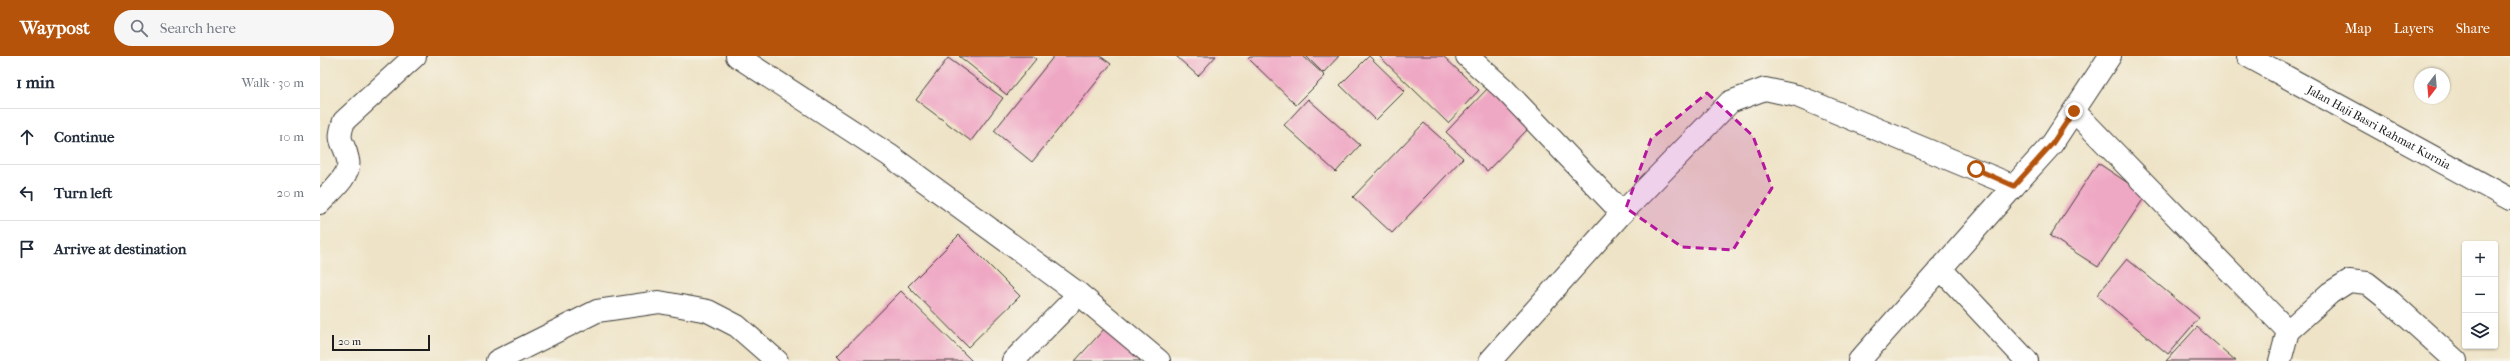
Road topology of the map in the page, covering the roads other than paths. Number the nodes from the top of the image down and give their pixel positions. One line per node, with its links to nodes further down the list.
1 (415, 56): 9 (street)
2 (736, 56): 12 (street)
3 (1467, 56): 10 (street)
4 (2110, 56): 6 (street)
5 (2248, 56): 8 (street, Jalan Haji Basri Rahmat Kurnia)
6 (2074, 111): 7 (street); 13 (street)
7 (2014, 186): 10 (street); 11 (street)
8 (2510, 198)
9 (320, 203)
10 (1622, 213): 18 (street)
11 (1940, 268): 19 (street); 20 (street)
12 (1079, 294): 16 (street); 17 (street)
13 (2288, 331): 21 (street); 22 (street)
14 (496, 361): 15 (street)
15 (778, 361)
16 (1014, 361)
17 (1159, 361)
18 (1490, 361)
19 (1859, 361)
20 (2026, 361)
21 (2280, 361)
22 (2456, 361)

